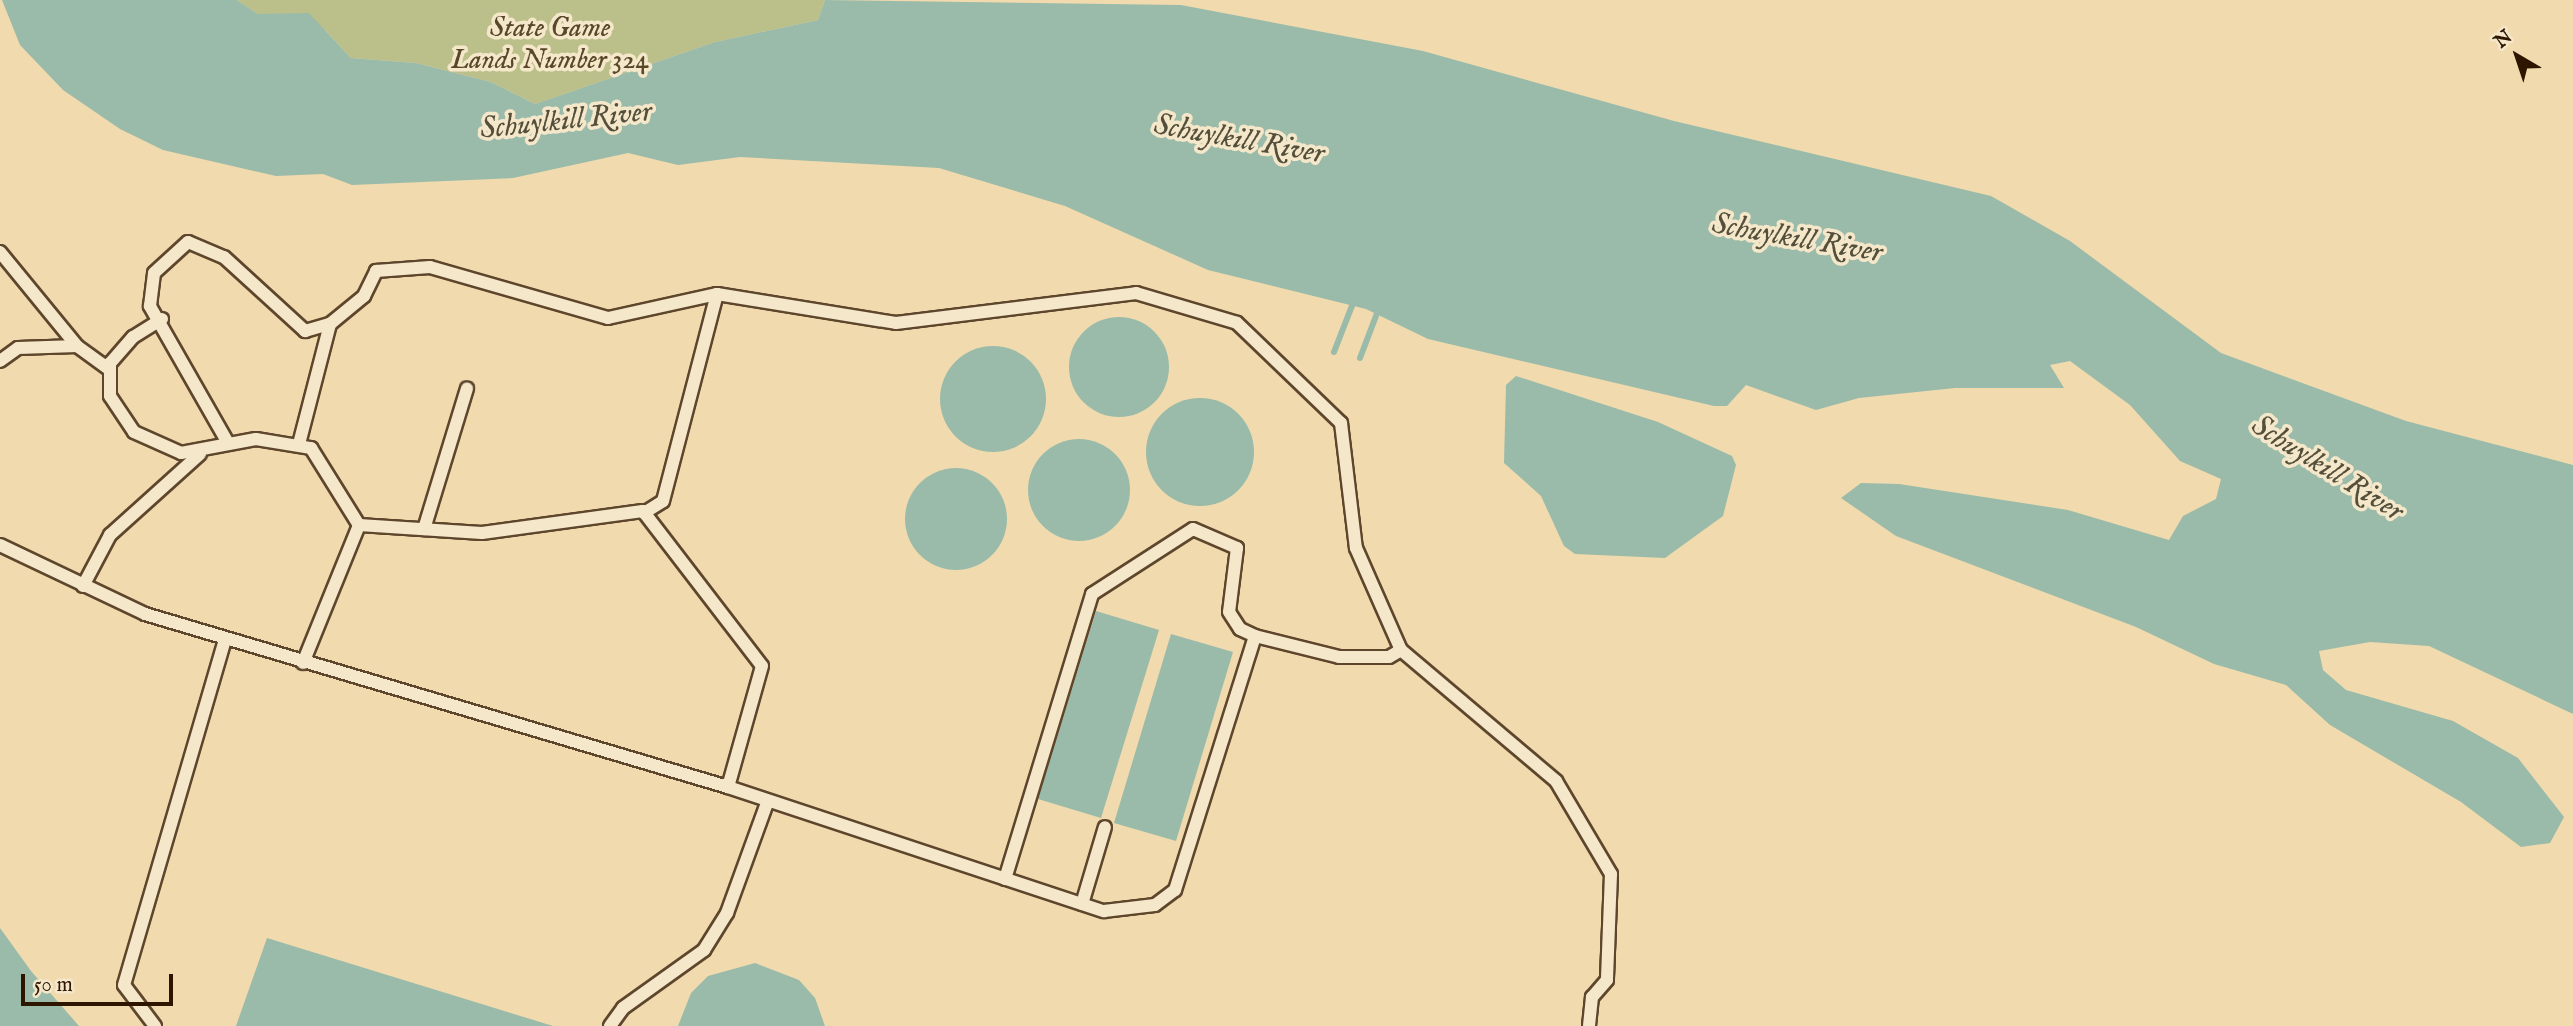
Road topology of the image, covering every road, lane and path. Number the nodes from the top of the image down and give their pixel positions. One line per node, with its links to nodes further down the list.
1 (0, 252): 5 (lane)
2 (717, 294): 4 (lane); 12 (lane); 19 (lane)
3 (162, 319): 4 (lane); 7 (lane); 9 (lane)
4 (330, 324): 10 (lane)
5 (77, 346): 6 (lane); 7 (lane)
6 (0, 361)
7 (109, 369): 11 (lane)
8 (467, 388): 14 (lane)
9 (228, 443): 10 (lane); 11 (lane)
10 (299, 444): 13 (lane)
11 (201, 454): 16 (lane)
12 (644, 513): 14 (lane); 21 (lane)
13 (359, 525): 14 (lane); 20 (lane)
14 (424, 529)
15 (0, 545): 16 (lane)
16 (83, 586): 18 (lane)
17 (1255, 636): 19 (lane); 24 (lane); 25 (lane)
18 (225, 639): 20 (lane); 26 (lane)
19 (1401, 650): 28 (lane)
20 (303, 663): 21 (lane)
21 (728, 788): 22 (lane)
22 (767, 803): 24 (lane); 27 (lane)
23 (1105, 827): 25 (lane)
24 (1005, 879): 25 (lane)
25 (1082, 904)
26 (155, 1026)
27 (610, 1026)
28 (1589, 1026)

